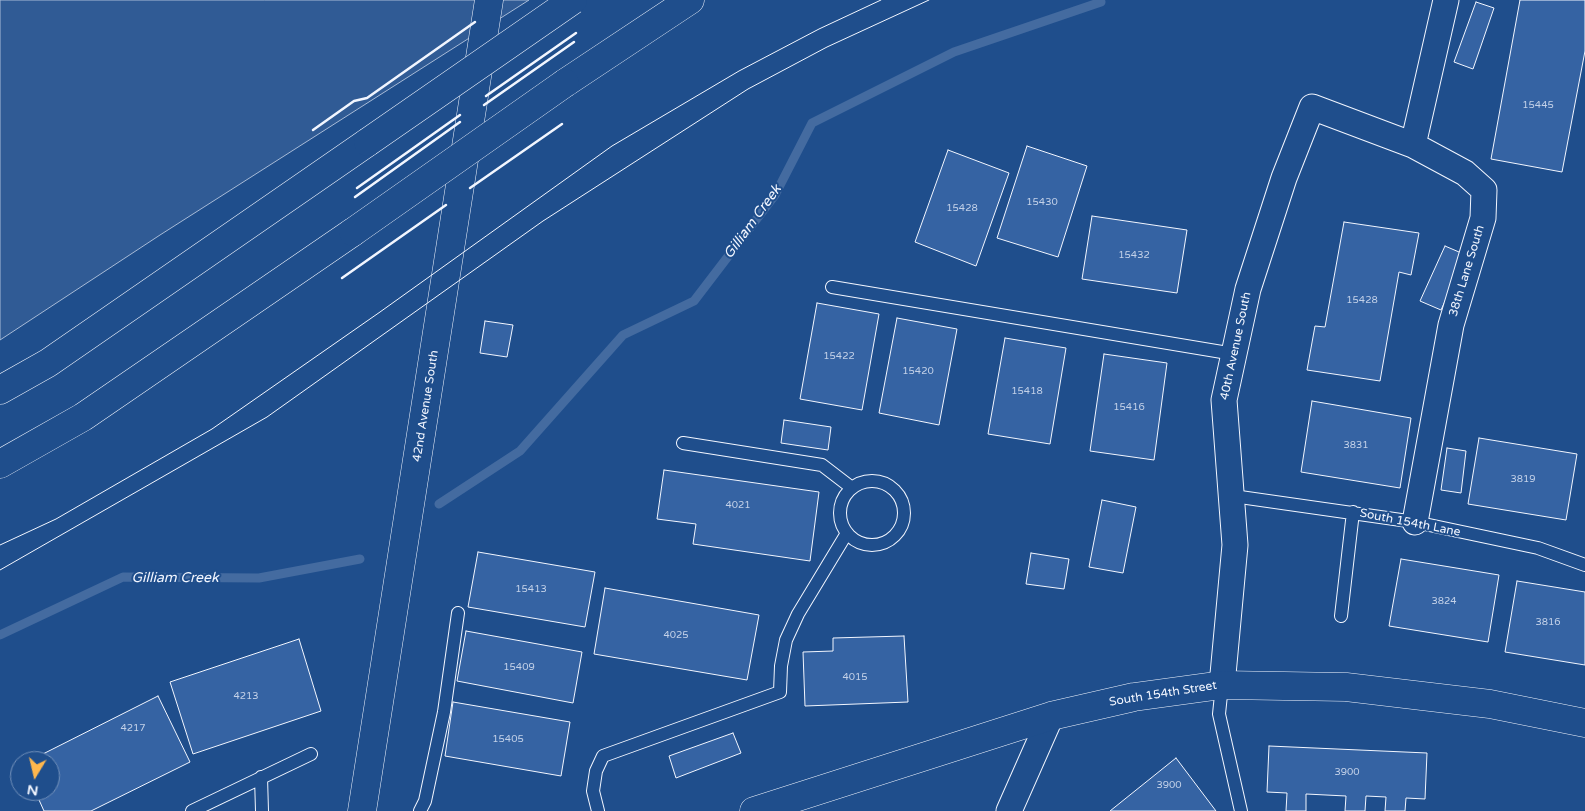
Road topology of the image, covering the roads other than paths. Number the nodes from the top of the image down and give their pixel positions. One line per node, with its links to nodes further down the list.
1 (489, 0): 27 (main road, 42nd Avenue South)
2 (573, 0): 9 (main road, bridge)
3 (690, 0): 11 (main road, bridge)
4 (1446, 0): 6 (street)
5 (1312, 107): 6 (street, 38th Lane South); 8 (street, 40th Avenue South)
6 (1413, 145): 15 (street, 38th Lane South)
7 (832, 287): 8 (lane)
8 (1234, 354): 13 (street, 40th Avenue South)
9 (0, 390)
10 (684, 443): 12 (lane)
11 (0, 464)
12 (852, 488): 16 (lane); 16 (lane)
13 (1233, 496): 14 (lane, South 154th Lane); 20 (street, 40th Avenue South)
14 (1353, 512): 15 (lane, South 154th Lane); 19 (lane)
15 (1415, 522): 17 (lane, South 154th Lane)
16 (848, 533): 29 (lane)
17 (1585, 565)
18 (458, 612): 28 (lane)
19 (1341, 616)
20 (1222, 685): 21 (main road, South 154th Street); 22 (main road, South 154th Street); 32 (lane)
21 (1051, 716): 30 (main road, South 154th Street); 31 (street)
22 (1585, 723)
23 (310, 754): 24 (lane)
24 (261, 777): 25 (lane); 26 (lane)
25 (192, 811)
26 (262, 811)
27 (362, 811)
28 (420, 811)
29 (598, 811)
30 (754, 811)
31 (1009, 811)
32 (1241, 811)

